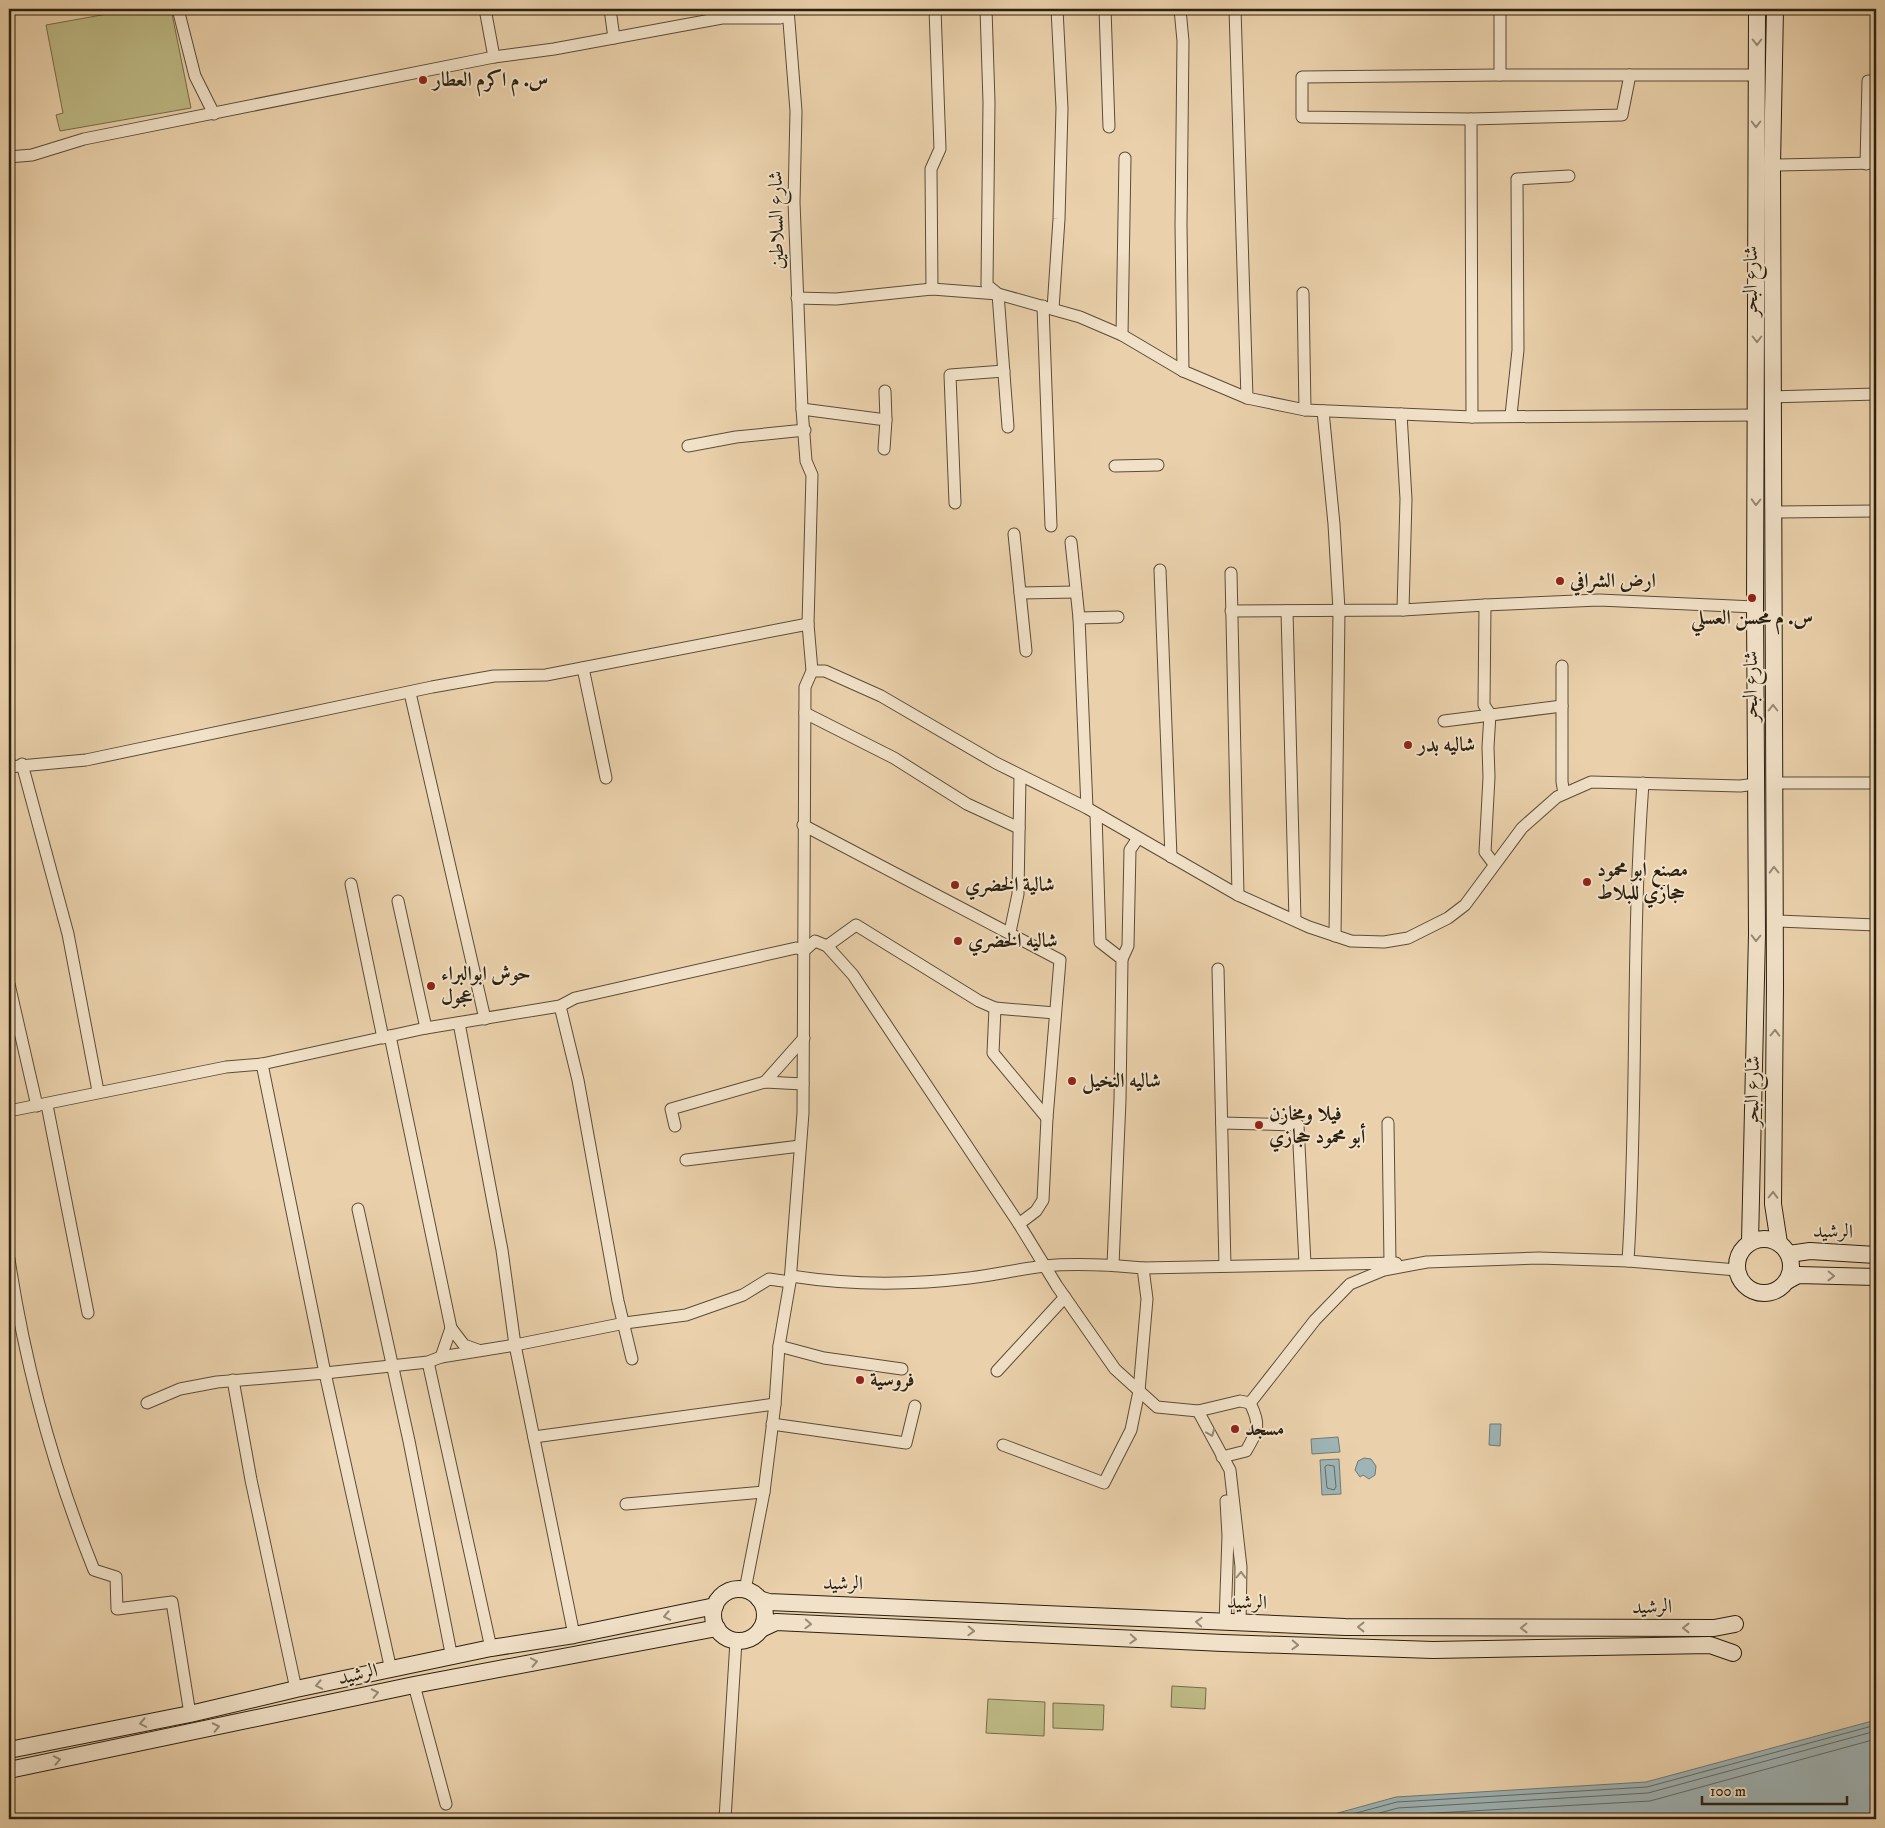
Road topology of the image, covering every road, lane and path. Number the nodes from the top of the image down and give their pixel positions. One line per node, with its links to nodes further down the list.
1 (178, 9): 20 (street)
2 (485, 9): 15 (street)
3 (610, 9): 14 (street)
4 (935, 9): 28 (street)
5 (986, 9): 30 (street)
6 (1056, 9): 32 (street)
7 (1105, 9): 22 (street)
8 (1180, 9): 35 (street)
9 (1235, 9): 39 (street)
10 (1500, 9): 16 (street)
11 (1757, 9): 18 (main road, شارع البحر, one-way to 18)
12 (1775, 9): 26 (main road, شارع البحر)
13 (788, 12): 14 (street); 31 (street, شارع السلاطين)
14 (614, 38): 15 (street)
15 (494, 57): 20 (street)
16 (1500, 75): 17 (street); 21 (street)
17 (1630, 75): 18 (street); 21 (street)
18 (1756, 75): 45 (main road, شارع البحر, one-way to 45)
19 (1876, 81): 25 (street)
20 (214, 114): 23 (street)
21 (1471, 119): 46 (street)
22 (1109, 127)
23 (9, 157)
24 (1125, 158): 33 (street)
25 (1871, 164): 26 (street)
26 (1772, 165): 38 (main road, شارع البحر)
27 (1569, 176): 44 (street)
28 (932, 289): 30 (street); 31 (street)
29 (1302, 293): 41 (street)
30 (998, 294): 32 (street); 34 (street)
31 (797, 298): 40 (street, شارع السلاطين)
32 (1048, 307): 33 (street); 57 (street)
33 (1122, 335): 35 (street)
34 (1004, 371): 48 (street); 54 (street)
35 (1183, 371): 39 (street)
36 (885, 391): 47 (street)
37 (1876, 394): 38 (street)
38 (1772, 397): 56 (main road, شارع البحر)
39 (1247, 398): 41 (street)
40 (802, 410): 47 (street); 49 (street, شارع السلاطين)
41 (1305, 410): 42 (street)
42 (1323, 411): 43 (street); 66 (street)
43 (1401, 414): 46 (street); 67 (street)
44 (1510, 415): 45 (street); 46 (street)
45 (1757, 415): 65 (main road, شارع البحر, one-way to 65)
46 (1472, 417)
47 (886, 420): 51 (street)
48 (1008, 427)
49 (805, 430): 50 (street); 72 (street, شارع السلاطين)
50 (688, 446)
51 (884, 449)
52 (1158, 465): 53 (street)
53 (1115, 466)
54 (955, 502)
55 (1876, 511): 56 (street)
56 (1772, 512): 77 (main road, شارع البحر)
57 (1051, 526)
58 (1014, 534): 63 (street)
59 (1070, 542): 62 (street)
60 (1160, 570): 97 (street)
61 (1231, 573): 68 (street)
62 (1076, 592): 63 (street); 71 (street)
63 (1020, 593): 73 (street)
64 (1485, 605): 65 (street); 67 (street); 82 (street)
65 (1755, 607): 78 (main road, شارع البحر)
66 (1339, 610): 67 (street); 69 (street); 106 (street)
67 (1403, 610)
68 (1231, 611): 69 (street); 100 (street)
69 (1287, 611): 102 (street)
70 (1118, 617): 71 (street)
71 (1079, 618): 93 (street)
72 (808, 624): 75 (street); 76 (street, شارع السلاطين)
73 (1026, 651)
74 (1562, 666): 80 (street)
75 (583, 668): 79 (street); 87 (street)
76 (812, 671): 81 (street); 86 (street)
77 (1773, 677): 78 (main road); 88 (main road, شارع البحر, one-way to 77)
78 (1755, 678): 91 (main road, شارع البحر)
79 (410, 693): 84 (street); 115 (street)
80 (1562, 706): 82 (street); 92 (street)
81 (805, 713): 94 (street); 95 (street)
82 (1490, 714): 83 (street); 98 (street)
83 (1444, 721)
84 (22, 764): 85 (street); 123 (street)
85 (9, 767)
86 (1020, 776): 93 (street); 95 (street)
87 (606, 778)
88 (1773, 783): 89 (street); 103 (main road, شارع البحر, one-way to 88)
89 (1876, 783)
90 (1642, 784): 91 (street); 92 (street); 139 (street)
91 (1756, 784): 134 (main road, شارع البحر, one-way to 134)
92 (1564, 793): 98 (street)
93 (1092, 811): 96 (street); 109 (street)
94 (803, 825): 105 (street); 108 (street)
95 (1019, 828): 105 (street)
96 (1138, 838): 97 (street); 109 (street)
97 (1171, 857): 100 (street)
98 (1494, 864): 106 (street)
99 (351, 884): 118 (street)
100 (1238, 895): 102 (street)
101 (398, 902): 117 (street)
102 (1295, 920): 106 (street)
103 (1775, 921): 104 (street); 135 (main road, شارع البحر, one-way to 103)
104 (1876, 924)
105 (1010, 932): 114 (street)
106 (1335, 936)
107 (827, 946): 108 (street); 113 (street); 133 (street)
108 (805, 950): 112 (street); 119 (street)
109 (1122, 959): 142 (street)
110 (1218, 968): 127 (street)
111 (9, 984): 124 (street)
112 (560, 1006): 115 (street); 152 (street)
113 (995, 1008): 114 (street); 126 (street)
114 (1055, 1012): 126 (street)
115 (485, 1019): 116 (street)
116 (459, 1022): 117 (street); 154 (street)
117 (426, 1028): 118 (street)
118 (387, 1037): 120 (street); 153 (street)
119 (804, 1038): 121 (street); 122 (street)
120 (262, 1064): 123 (street); 163 (street)
121 (765, 1082): 122 (street); 129 (street)
122 (803, 1084): 130 (street)
123 (98, 1092): 124 (street)
124 (42, 1105): 125 (street); 151 (street)
125 (9, 1111)
126 (1047, 1118): 133 (street)
127 (1222, 1123): 141 (street); 144 (street)
128 (1388, 1123): 140 (street)
129 (675, 1126)
130 (800, 1146): 131 (street); 148 (street)
131 (686, 1160)
132 (358, 1209): 160 (street)
133 (1019, 1224): 143 (street)
134 (1750, 1242): 135 (main road); 146 (main road)
135 (1784, 1249): 136 (main road, الرشيد); 149 (main road)
136 (1876, 1255)
137 (9, 1259): 191 (street)
138 (1427, 1262): 139 (street); 140 (street); 167 (street)
139 (1628, 1262): 146 (street)
140 (1390, 1263): 141 (street)
141 (1305, 1264): 144 (street)
142 (1112, 1265): 143 (street); 145 (street)
143 (1044, 1266): 148 (street); 150 (street)
144 (1225, 1266): 145 (street)
145 (1144, 1268): 165 (street)
146 (1737, 1270): 149 (main road)
147 (1876, 1277): 149 (main road, one-way to 147)
148 (791, 1279): 152 (street); 155 (street)
149 (1787, 1281)
150 (1065, 1296): 162 (street); 165 (street)
151 (88, 1314)
152 (625, 1323): 154 (street); 158 (street)
153 (451, 1328): 156 (street); 157 (street)
154 (515, 1344): 156 (street); 172 (street)
155 (779, 1346): 161 (street); 168 (street)
156 (480, 1351): 157 (street)
157 (441, 1357): 159 (street)
158 (632, 1359)
159 (428, 1362): 160 (street); 185 (street)
160 (391, 1365): 163 (street); 187 (street)
161 (902, 1369)
162 (996, 1371)
163 (325, 1373): 164 (street); 188 (street)
164 (233, 1380): 166 (street); 190 (street)
165 (1139, 1390): 170 (street); 173 (street)
166 (146, 1403)
167 (1250, 1403): 170 (street); 174 (street)
168 (775, 1404): 171 (street); 172 (street)
169 (915, 1406): 171 (street)
170 (1198, 1411): 174 (street, one-way to 174)
171 (772, 1424): 175 (street)
172 (534, 1436): 183 (street)
173 (1003, 1445)
174 (1222, 1457): 179 (street)
175 (764, 1492): 176 (street); 177 (street)
176 (626, 1504)
177 (752, 1594): 178 (main road); 179 (main road, الرشيد, one-way to 177); 182 (main road)
178 (715, 1606): 181 (main road); 183 (main road, الرشيد, one-way to 183)
179 (1233, 1623): 180 (main road, الرشيد, one-way to 179)
180 (1735, 1624)
181 (717, 1628): 184 (main road); 189 (main road, الرشيد, one-way to 181)
182 (761, 1629): 184 (main road); 186 (main road, الرشيد, one-way to 186)
183 (574, 1635): 185 (main road, الرشيد)
184 (736, 1641): 195 (street)
185 (491, 1648): 187 (main road, الرشيد)
186 (1733, 1653)
187 (452, 1658): 188 (main road, الرشيد)
188 (391, 1670): 190 (main road, الرشيد, one-way to 190)
189 (414, 1685): 193 (main road, الرشيد, one-way to 189); 194 (street)
190 (296, 1689): 191 (main road, الرشيد)
191 (190, 1714): 192 (main road, الرشيد, one-way to 192)
192 (9, 1750)
193 (9, 1770)
194 (446, 1804)
195 (724, 1819)

